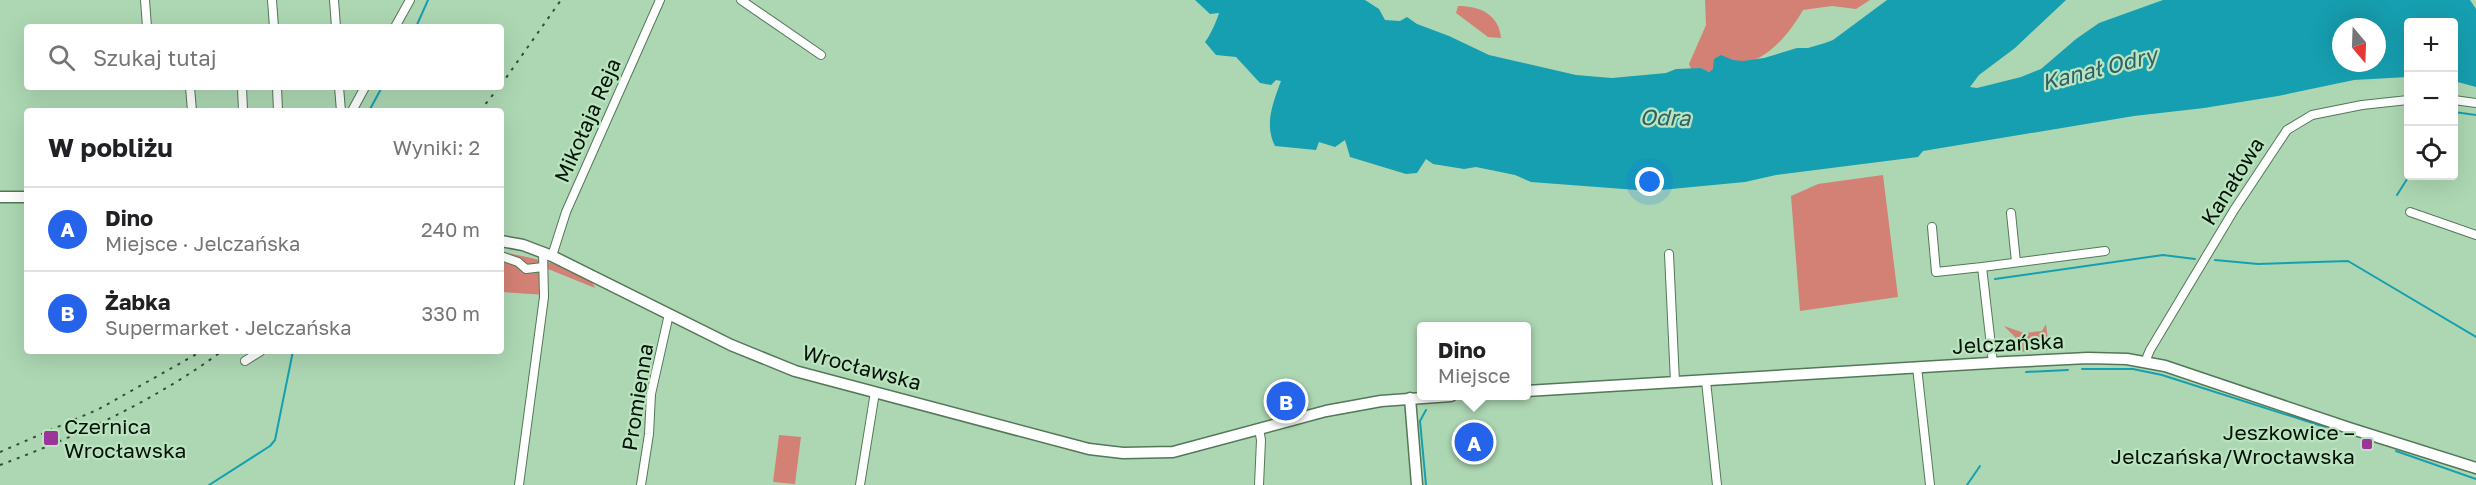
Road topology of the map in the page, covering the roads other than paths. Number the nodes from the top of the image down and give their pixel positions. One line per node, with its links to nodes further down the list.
1 (145, 0): 7 (street)
2 (272, 0): 8 (street)
3 (334, 0): 9 (street)
4 (410, 0): 10 (street)
5 (660, 0): 33 (street, Mikołaja Reja)
6 (741, 0): 11 (street)
7 (147, 24)
8 (274, 24)
9 (336, 24)
10 (397, 24)
11 (821, 55)
12 (190, 90): 20 (street)
13 (242, 90): 21 (street)
14 (277, 90): 22 (street)
15 (339, 90): 23 (street)
16 (363, 90): 24 (street)
17 (2458, 100): 19 (street)
18 (2404, 101): 42 (street, Kanałowa)
19 (2476, 103)
20 (192, 108)
21 (243, 108)
22 (278, 108)
23 (341, 108)
24 (354, 108)
25 (0, 197): 26 (main road)
26 (24, 197)
27 (2410, 212): 30 (street)
28 (2011, 213): 36 (street)
29 (1932, 227): 38 (street)
30 (2476, 235)
31 (504, 242): 33 (main road, Wrocławska)
32 (2105, 251): 36 (street)
33 (548, 254): 37 (street, Mikołaja Reja); 39 (main road, Wrocławska)
34 (1669, 254): 46 (street)
35 (504, 257): 37 (street)
36 (2016, 262): 38 (street)
37 (543, 267): 53 (street, Mikołaja Reja)
38 (1982, 267): 43 (street)
39 (669, 314): 48 (main road, Wrocławska); 54 (street, Promienna)
40 (256, 354): 41 (street)
41 (245, 361)
42 (2145, 362): 43 (main road, Jelczańska); 52 (main road, Jelczańska)
43 (1994, 363): 44 (main road, Jelczańska)
44 (1917, 368): 45 (main road, Jelczańska); 59 (street)
45 (1706, 381): 46 (main road, Jelczańska); 58 (street)
46 (1675, 382): 47 (main road, Jelczańska)
47 (1531, 391)
48 (875, 392): 51 (main road, Wrocławska); 55 (street)
49 (1410, 398): 50 (main road); 51 (main road); 57 (main road)
50 (1417, 398)
51 (1259, 429): 56 (street)
52 (2476, 468)
53 (519, 485)
54 (641, 485)
55 (860, 485)
56 (1259, 485)
57 (1417, 485)
58 (1717, 485)
59 (1930, 485)

